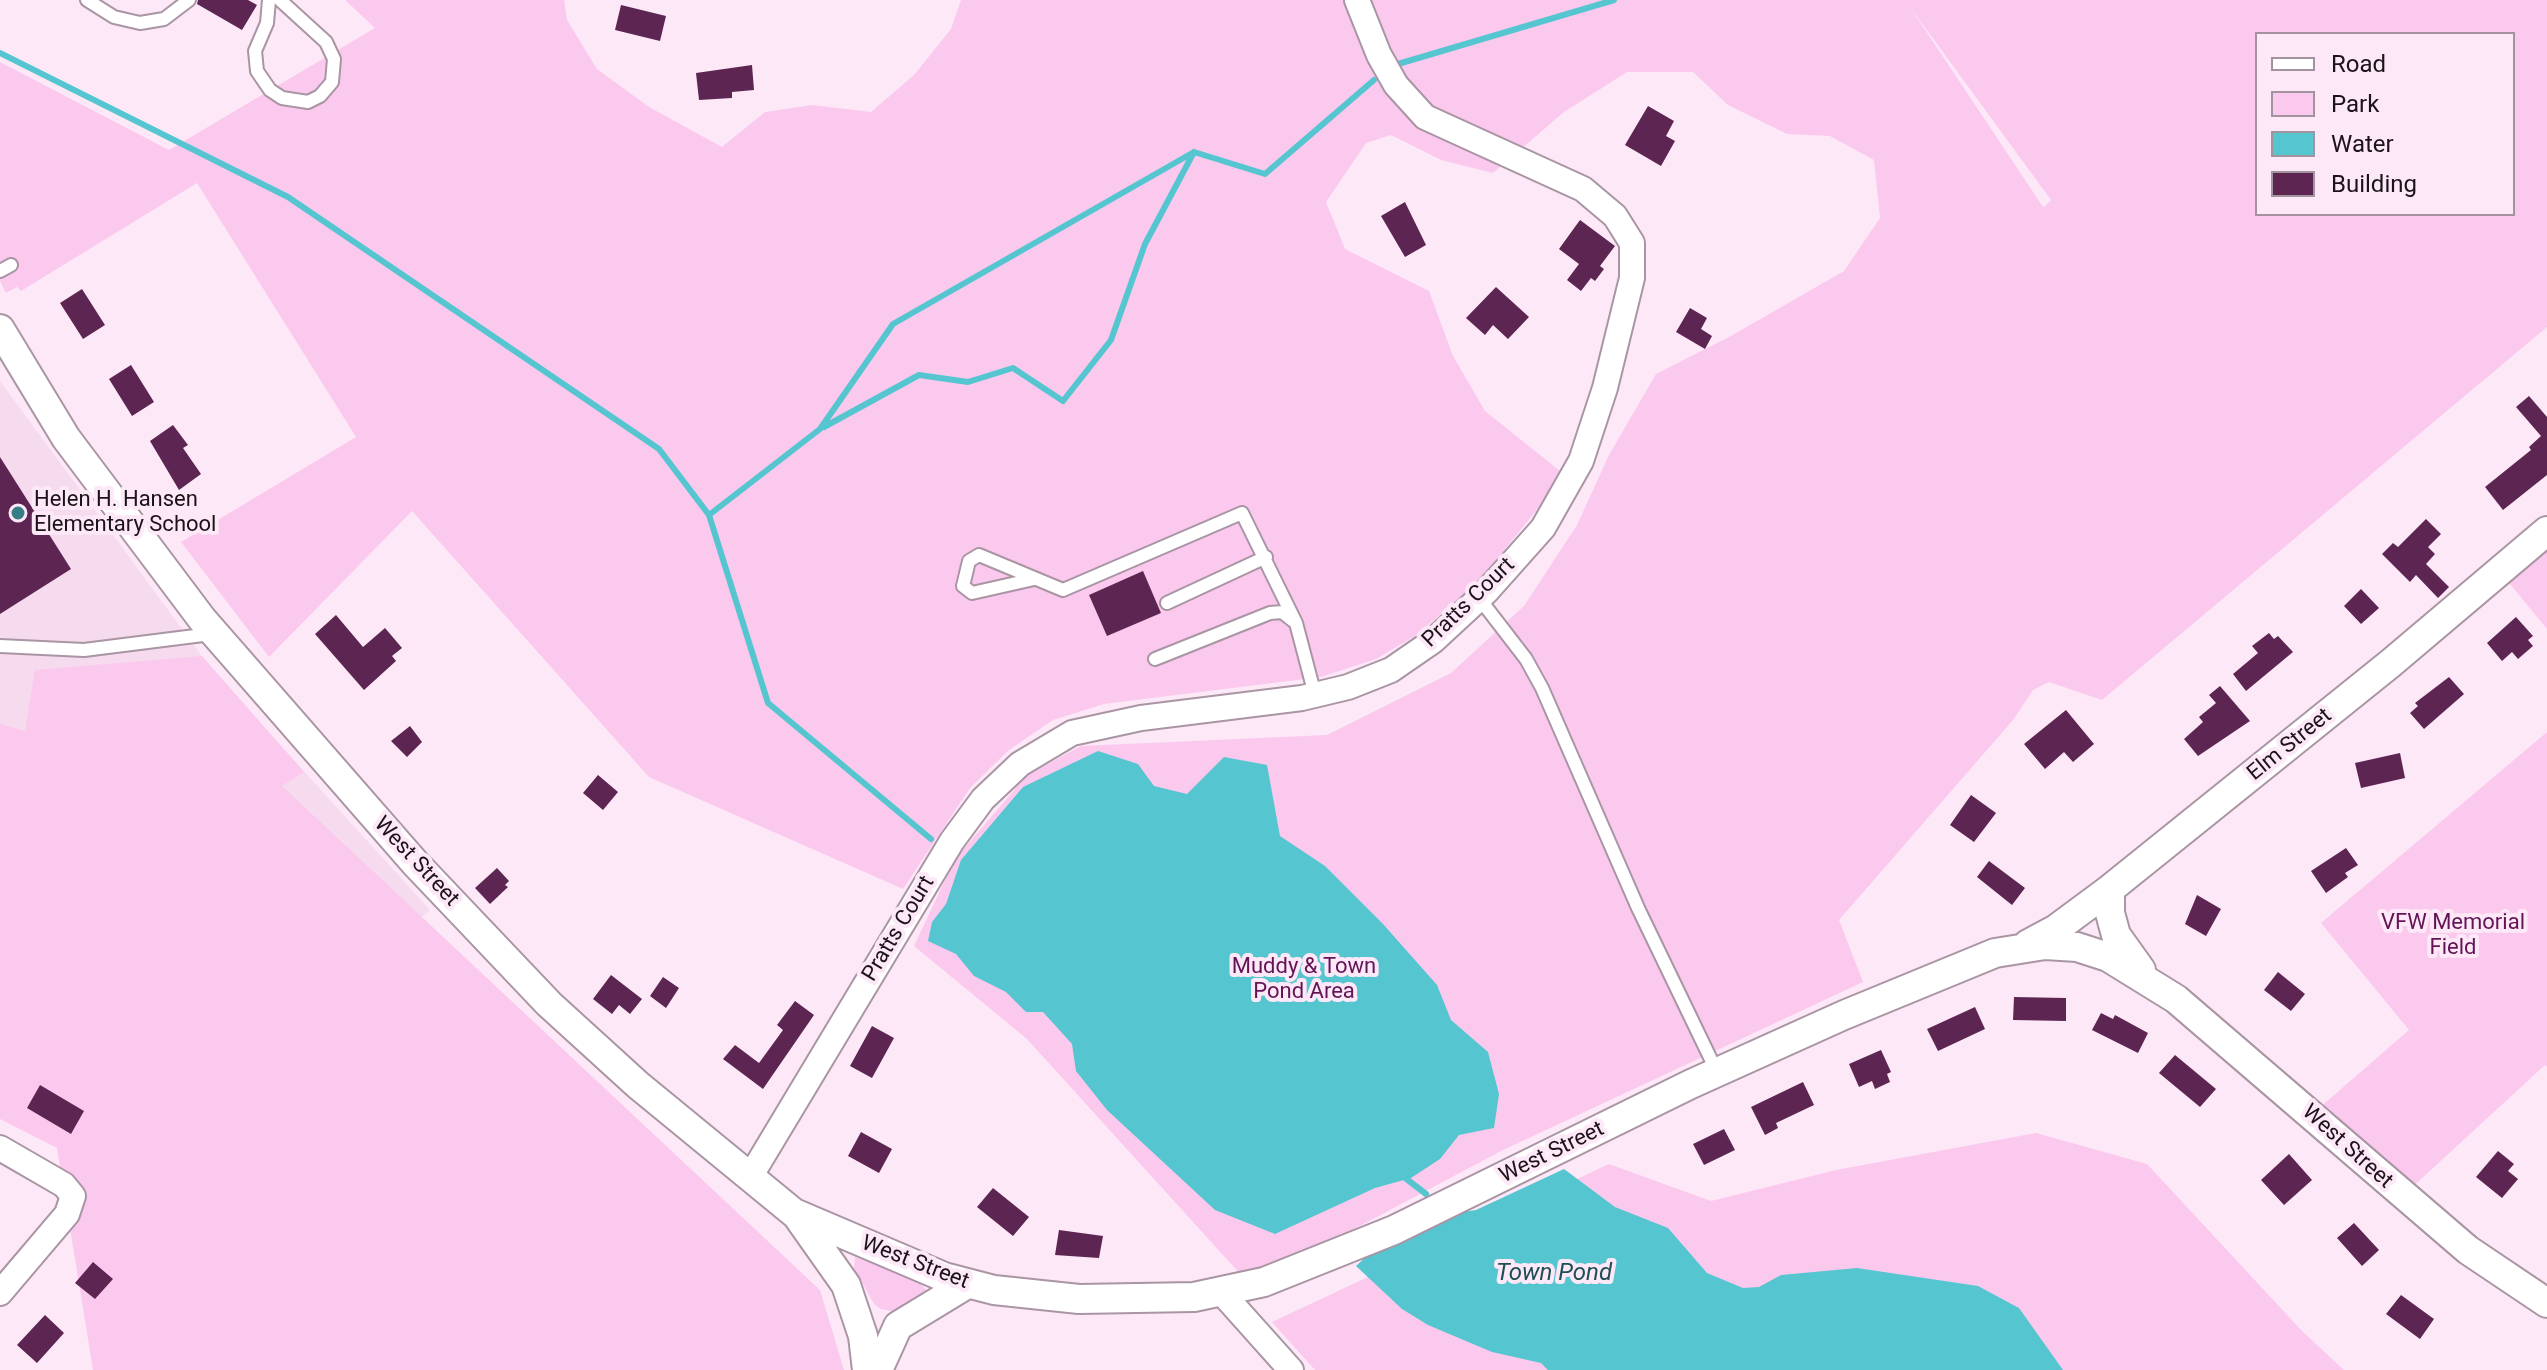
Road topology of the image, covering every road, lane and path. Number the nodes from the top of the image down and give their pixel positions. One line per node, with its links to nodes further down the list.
1 (87, 0): 2 (lane)
2 (189, 0)
3 (269, 0): 4 (lane)
4 (280, 0)
5 (1357, 0): 10 (street, Pratts Court)
6 (0, 329): 13 (street, West Street)
7 (2547, 531): 17 (street, Elm Street)
8 (1266, 557): 9 (lane); 11 (lane); 12 (lane)
9 (1034, 579): 9 (lane)
10 (1479, 598): 16 (street, Pratts Court); 20 (lane)
11 (1167, 603)
12 (1296, 623): 15 (lane); 16 (lane)
13 (214, 634): 14 (lane); 22 (street, West Street)
14 (0, 646)
15 (1155, 659)
16 (1315, 695): 22 (street, Pratts Court)
17 (2110, 889): 18 (street, Elm Street); 19 (street, West Street)
18 (2023, 946): 19 (street, West Street); 20 (street, West Street)
19 (2153, 983): 27 (street, West Street)
20 (1717, 1072): 26 (street, West Street)
21 (0, 1148): 25 (street)
22 (750, 1177): 23 (street, West Street)
23 (794, 1213): 24 (street, West Street); 28 (street)
24 (967, 1284): 26 (street, West Street); 29 (street)
25 (0, 1293)
26 (1223, 1294): 30 (street)
27 (2547, 1303)
28 (867, 1370)
29 (878, 1370)
30 (1291, 1370)

